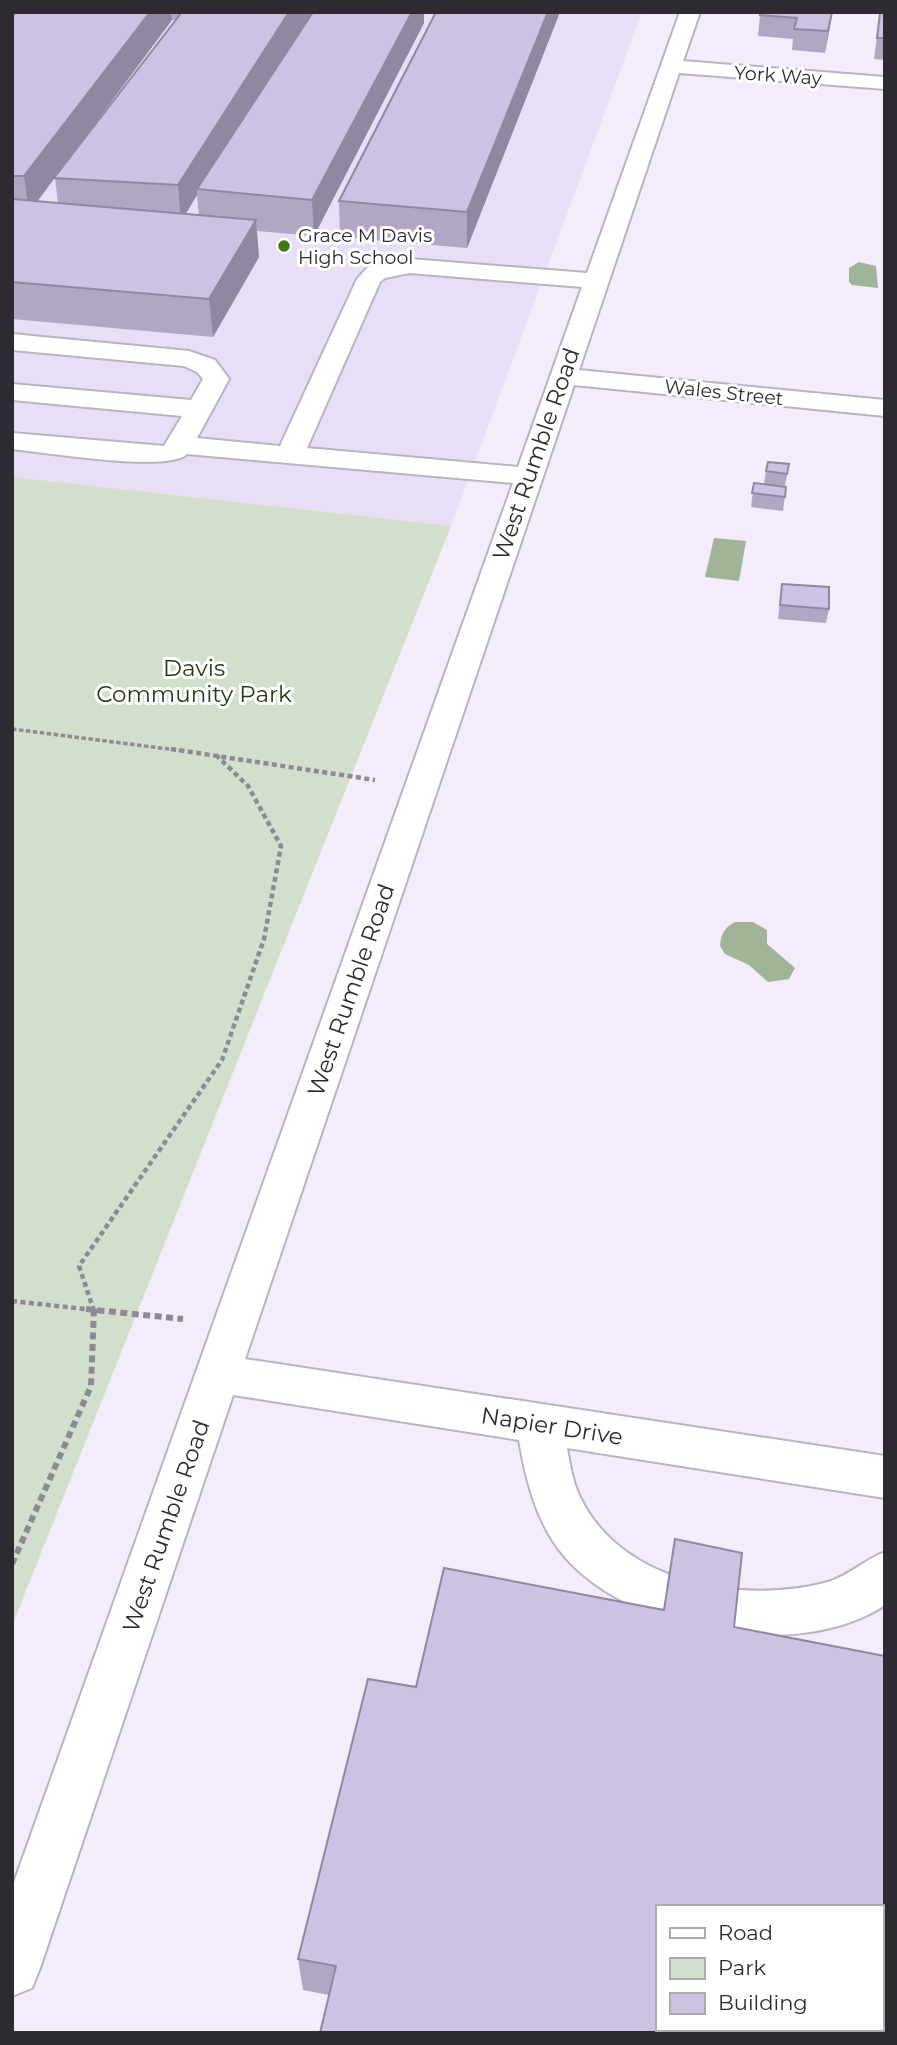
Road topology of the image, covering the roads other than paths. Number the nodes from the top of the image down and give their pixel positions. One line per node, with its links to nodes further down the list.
1 (690, 12): 2 (street, West Rumble Road)
2 (671, 66): 3 (street, York Way); 4 (street, West Rumble Road)
3 (885, 83)
4 (596, 281): 6 (street, West Rumble Road); 12 (street)
5 (12, 342): 9 (street)
6 (562, 376): 8 (street, Wales Street); 13 (street, West Rumble Road)
7 (12, 392): 9 (street)
8 (885, 408)
9 (200, 409): 11 (street)
10 (12, 441): 11 (street)
11 (180, 445): 12 (street)
12 (290, 455): 13 (street)
13 (528, 476): 14 (street, West Rumble Road)
14 (219, 1374): 15 (street, Napier Drive); 18 (street, West Rumble Road)
15 (539, 1424): 16 (street, Napier Drive); 17 (street)
16 (885, 1477)
17 (885, 1574)
18 (12, 1968)

